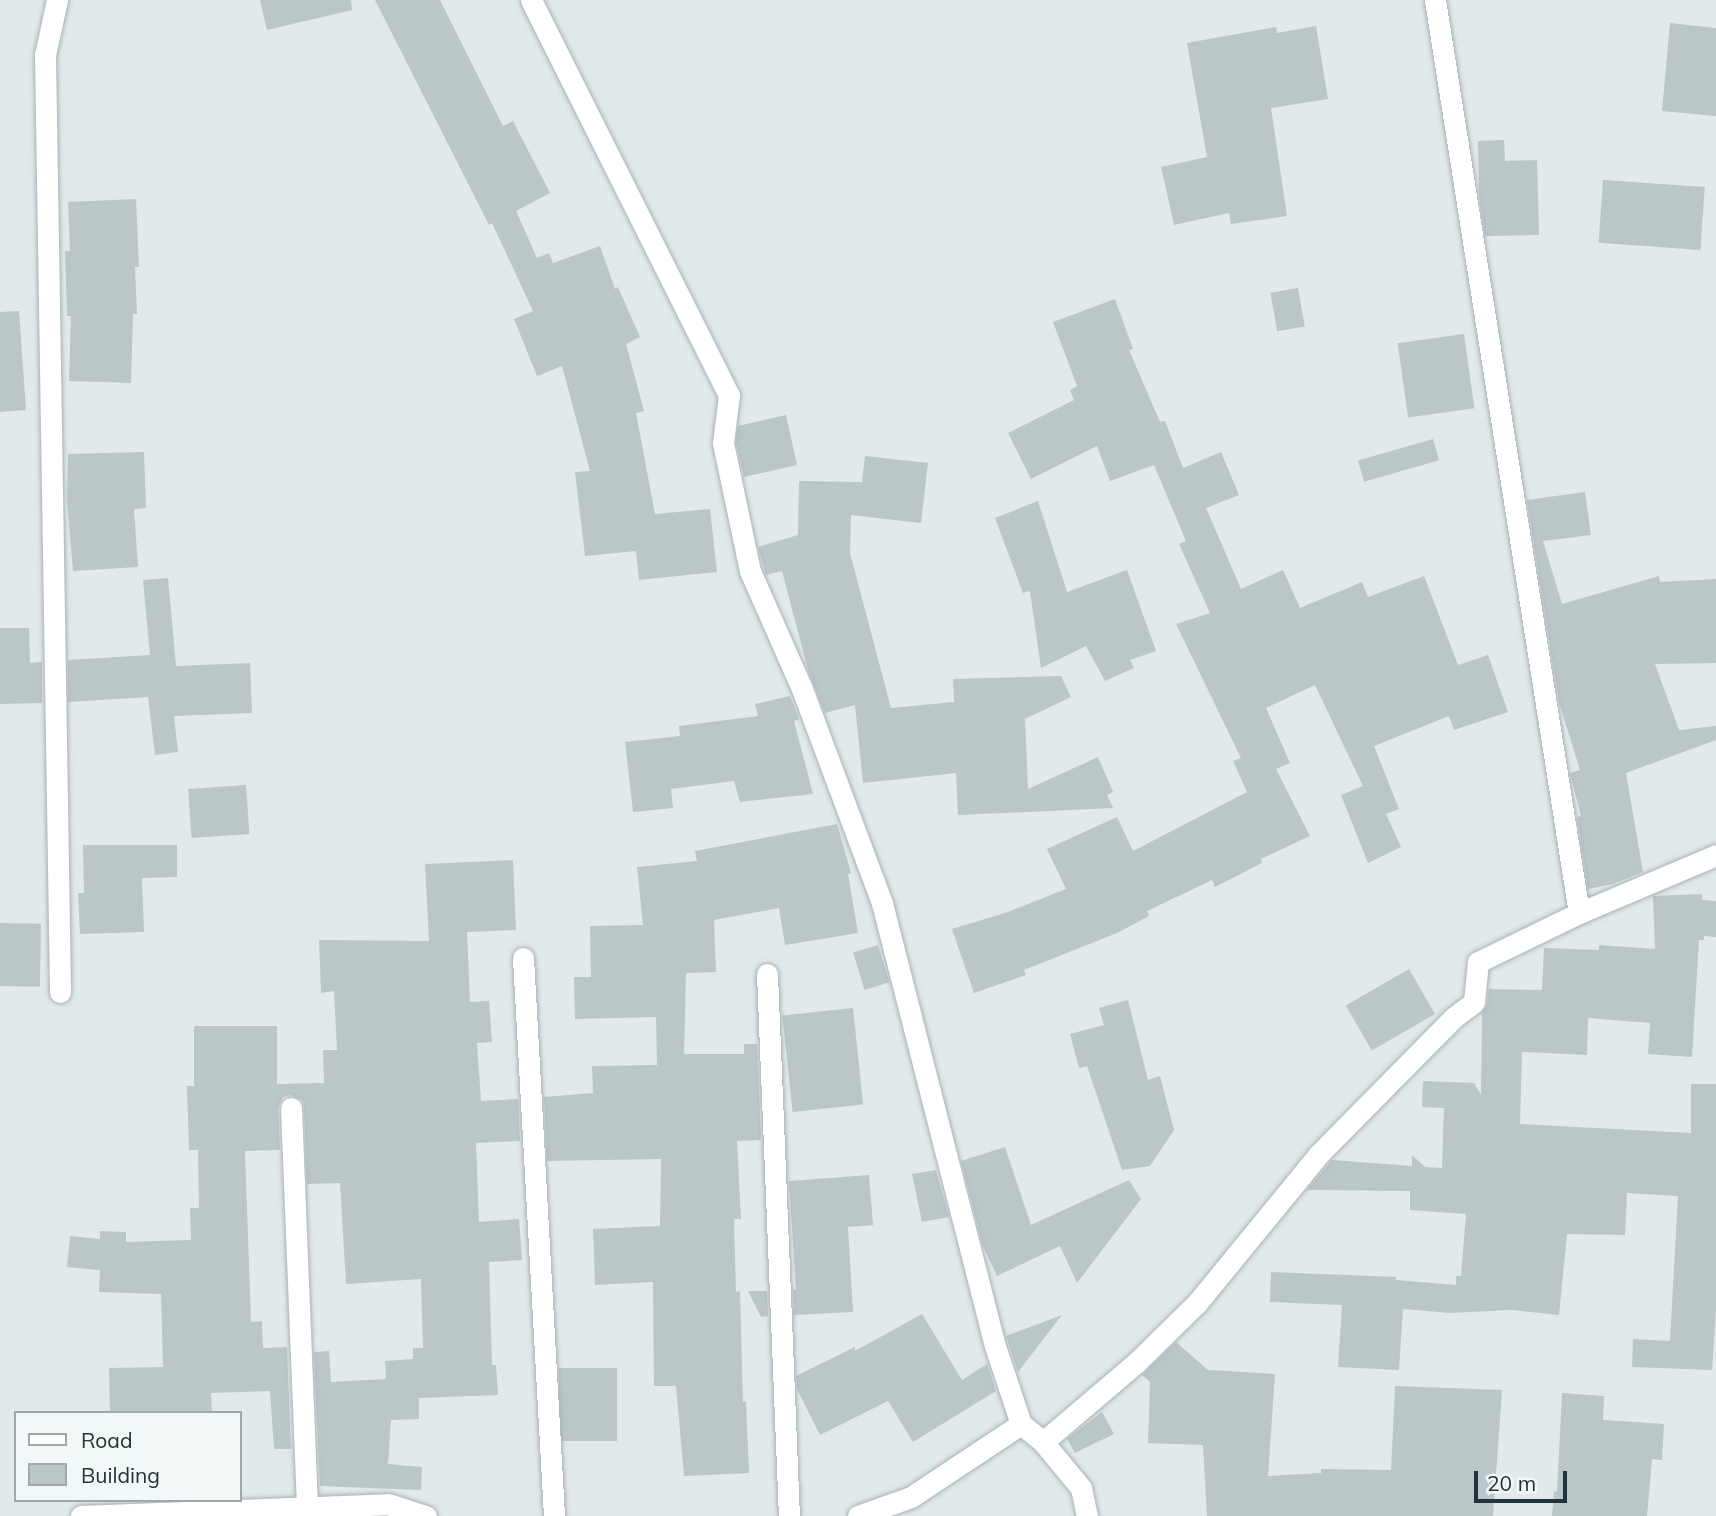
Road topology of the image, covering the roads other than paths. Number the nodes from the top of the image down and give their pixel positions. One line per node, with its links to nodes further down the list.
1 (57, 0): 8 (street)
2 (531, 0): 10 (street)
3 (1435, 0): 5 (street)
4 (1716, 855): 5 (street)
5 (1579, 913): 11 (street)
6 (523, 958): 17 (street)
7 (767, 974): 18 (street)
8 (60, 992)
9 (291, 1108): 13 (street)
10 (1021, 1424): 11 (street); 12 (street)
11 (1043, 1442): 20 (street)
12 (912, 1506): 19 (street)
13 (307, 1508): 14 (street); 15 (street)
14 (337, 1512): 16 (street)
15 (81, 1516)
16 (426, 1516)
17 (554, 1516)
18 (789, 1516)
19 (858, 1516)
20 (1087, 1516)

